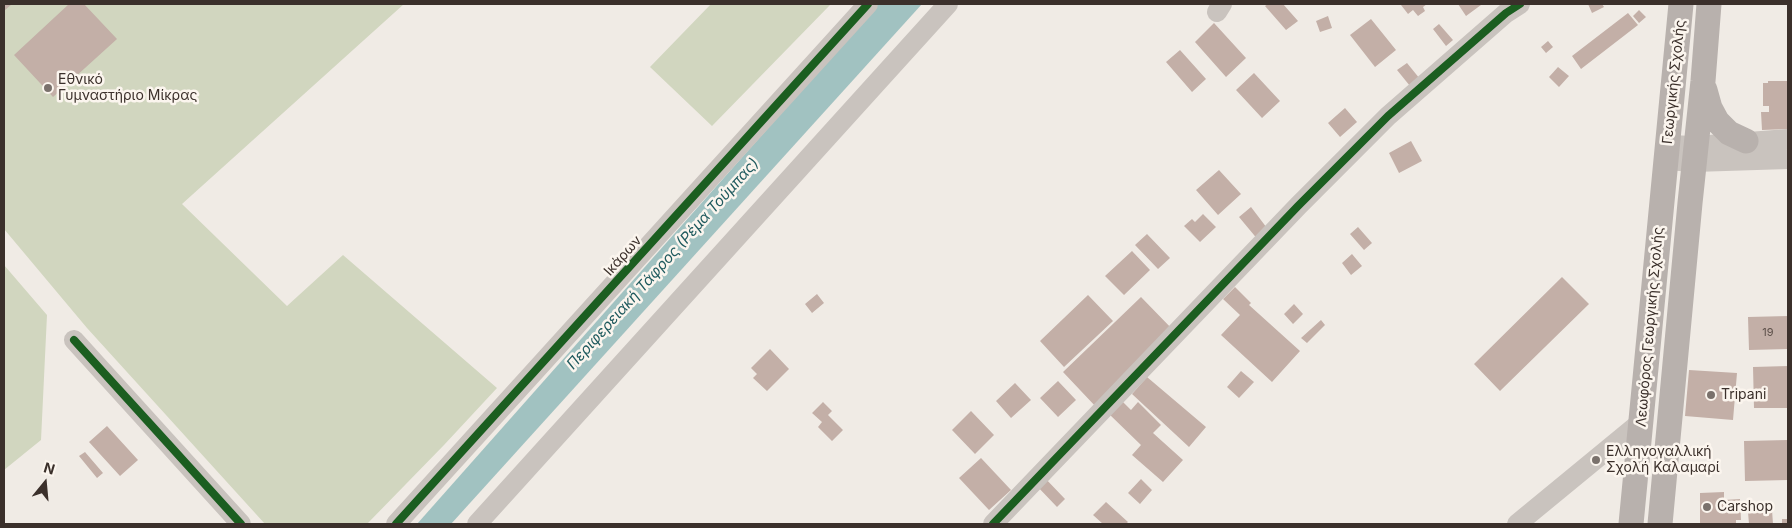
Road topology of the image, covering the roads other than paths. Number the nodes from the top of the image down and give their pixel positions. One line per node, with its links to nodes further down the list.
1 (868, 4): 15 (street, Ικάρων)
2 (948, 4): 16 (street)
3 (1520, 4): 17 (street)
4 (1681, 4): 9 (main road, Γεωργικής Σχολής)
5 (1710, 4): 6 (main road, Λεωφόρος Γεωργικής Σχολής)
6 (1703, 81): 8 (main road); 10 (main road, Λεωφόρος Γεωργικής Σχολής)
7 (1788, 139): 8 (street)
8 (1746, 141): 10 (street)
9 (1667, 153): 10 (street); 13 (main road, Λεωφόρος Γεωργικής Σχολής)
10 (1695, 154): 11 (street); 20 (main road, Λεωφόρος Γεωργικής Σχολής)
11 (1788, 159)
12 (74, 340): 14 (street)
13 (1641, 422): 18 (street); 19 (main road, Λεωφόρος Γεωργικής Σχολής)
14 (241, 524)
15 (396, 524)
16 (477, 524)
17 (993, 524)
18 (1517, 524)
19 (1631, 524)
20 (1660, 524)

